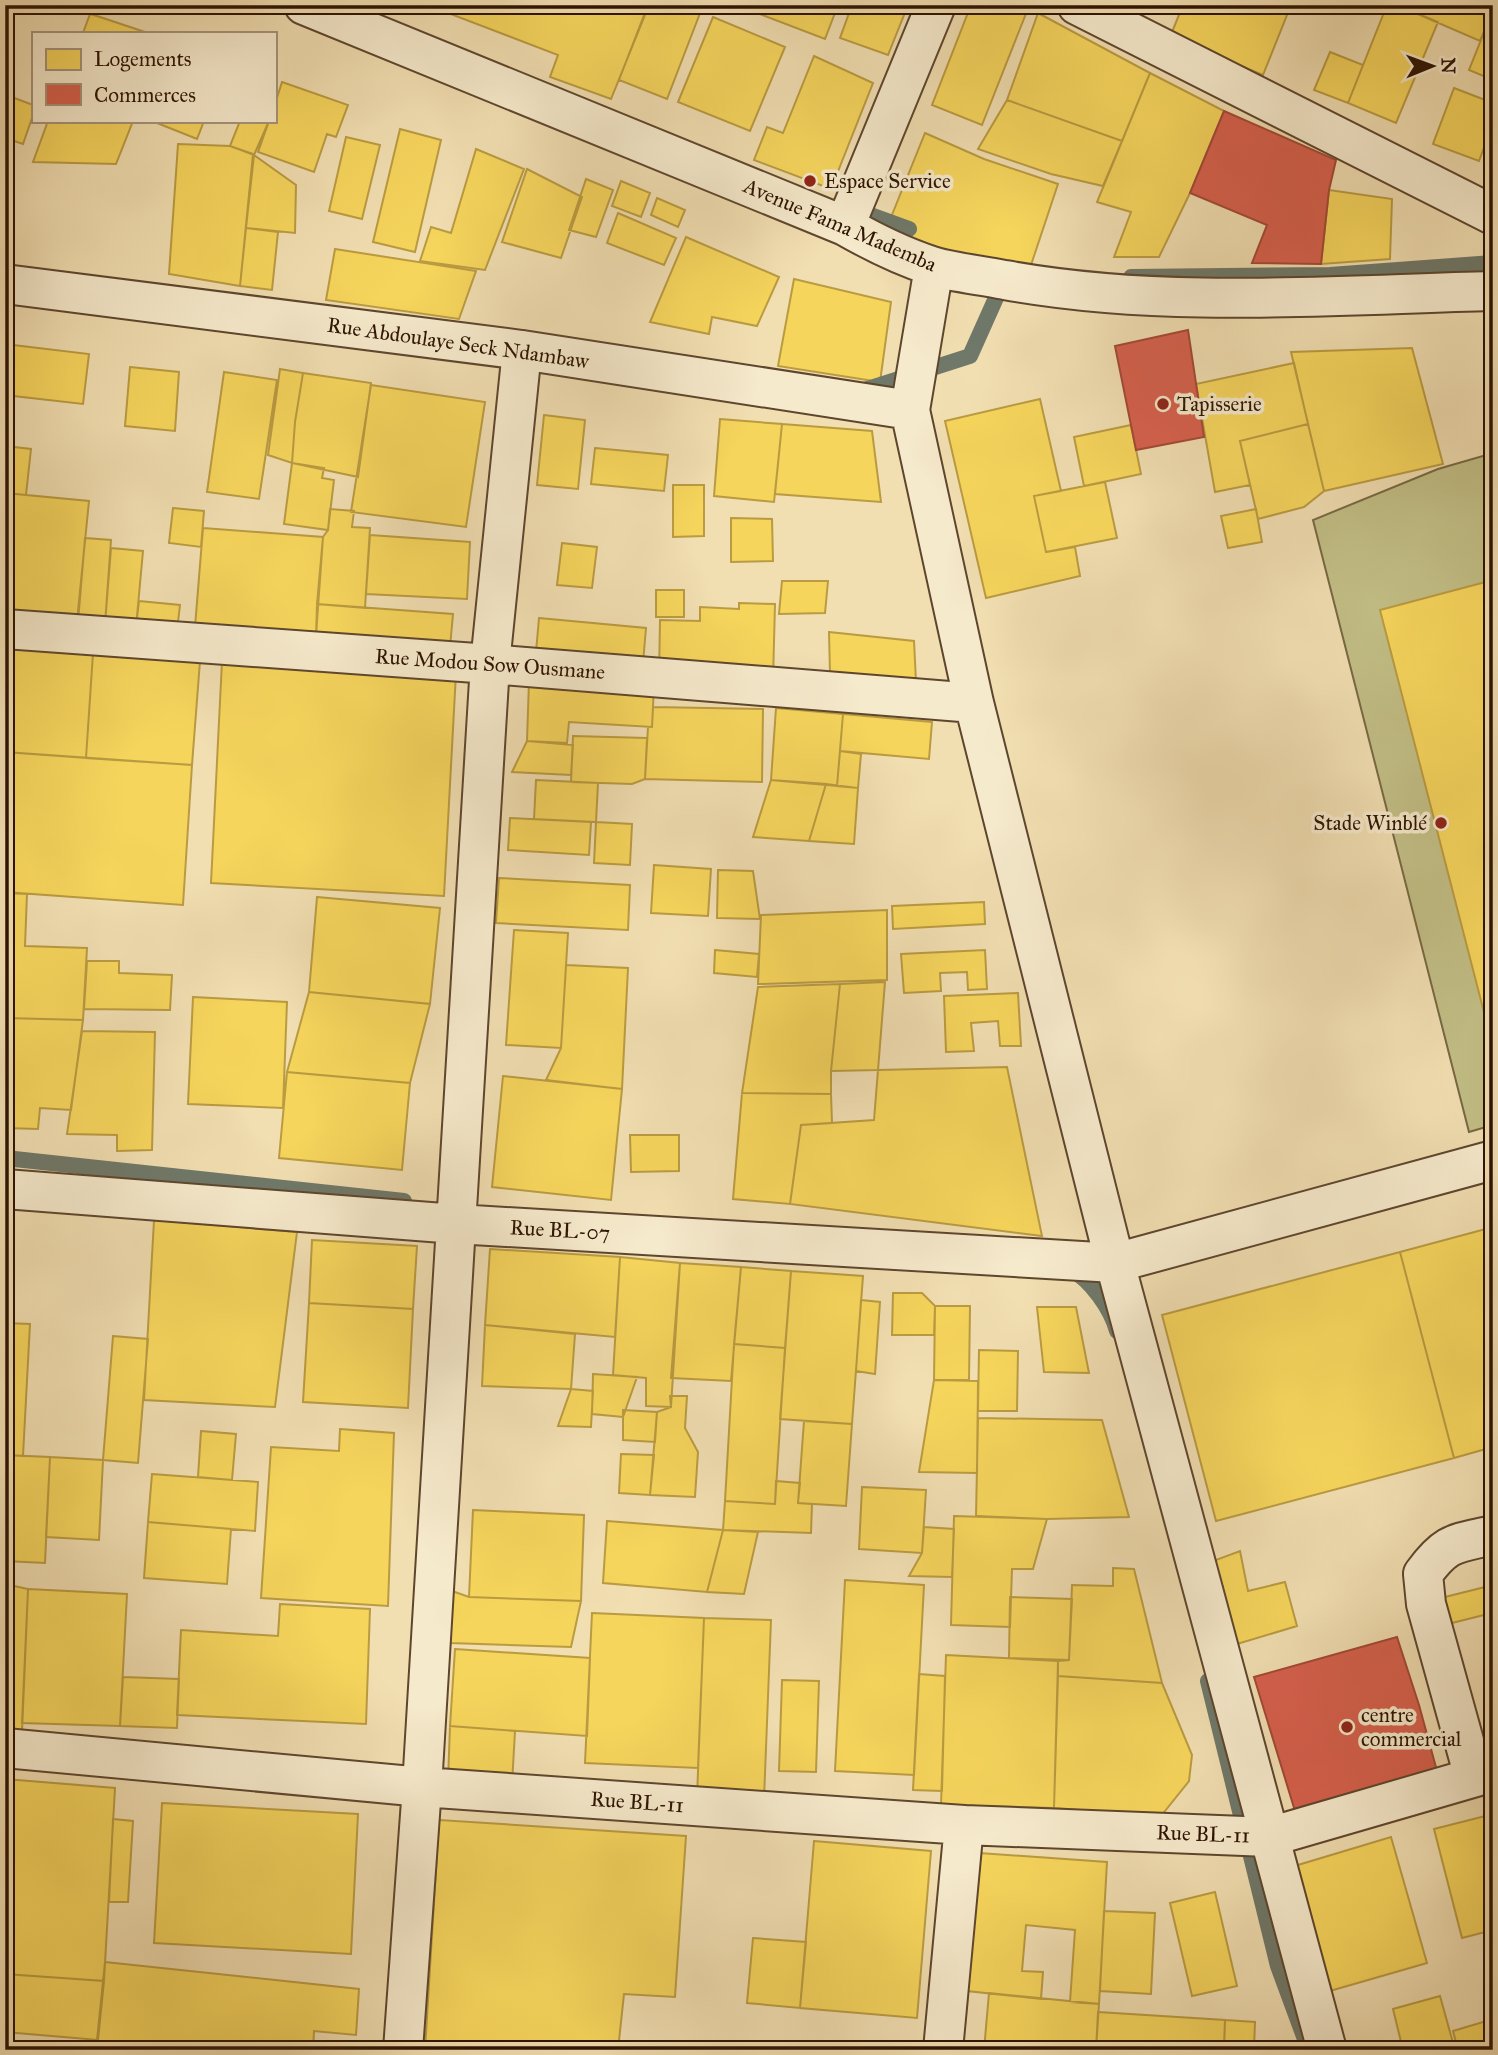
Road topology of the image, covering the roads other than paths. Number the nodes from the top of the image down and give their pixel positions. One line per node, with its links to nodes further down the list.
1 (304, 5): 4 (street, Avenue Fama Mademba)
2 (936, 5): 6 (street)
3 (1077, 5): 5 (street)
4 (371, 18): 6 (street, Avenue Fama Mademba)
5 (1493, 215)
6 (845, 226): 7 (street, Avenue Fama Mademba)
7 (934, 267): 9 (street, Avenue Fama Mademba); 11 (street)
8 (5, 284): 10 (street, Rue Abdoulaye Seck Ndambaw)
9 (1493, 291)
10 (522, 350): 11 (street, Rue Abdoulaye Seck Ndambaw); 13 (street)
11 (910, 410): 14 (street)
12 (5, 629): 13 (street, Rue Modou Sow Ousmane)
13 (490, 664): 14 (street, Rue Modou Sow Ousmane); 17 (street)
14 (974, 703): 18 (street)
15 (1493, 1160): 18 (street, Rue BL-07)
16 (5, 1189): 17 (street, Rue BL-07)
17 (456, 1224): 18 (street, Rue BL-07); 22 (street)
18 (1115, 1263): 24 (street)
19 (1493, 1535): 21 (street)
20 (5, 1748): 22 (street, Rue BL-11)
21 (1483, 1774): 24 (street, Rue BL-11)
22 (422, 1787): 23 (street, Rue BL-11); 25 (street)
23 (964, 1825): 24 (street, Rue BL-11); 26 (street)
24 (1269, 1837): 27 (street)
25 (403, 2050)
26 (943, 2050)
27 (1327, 2050)

